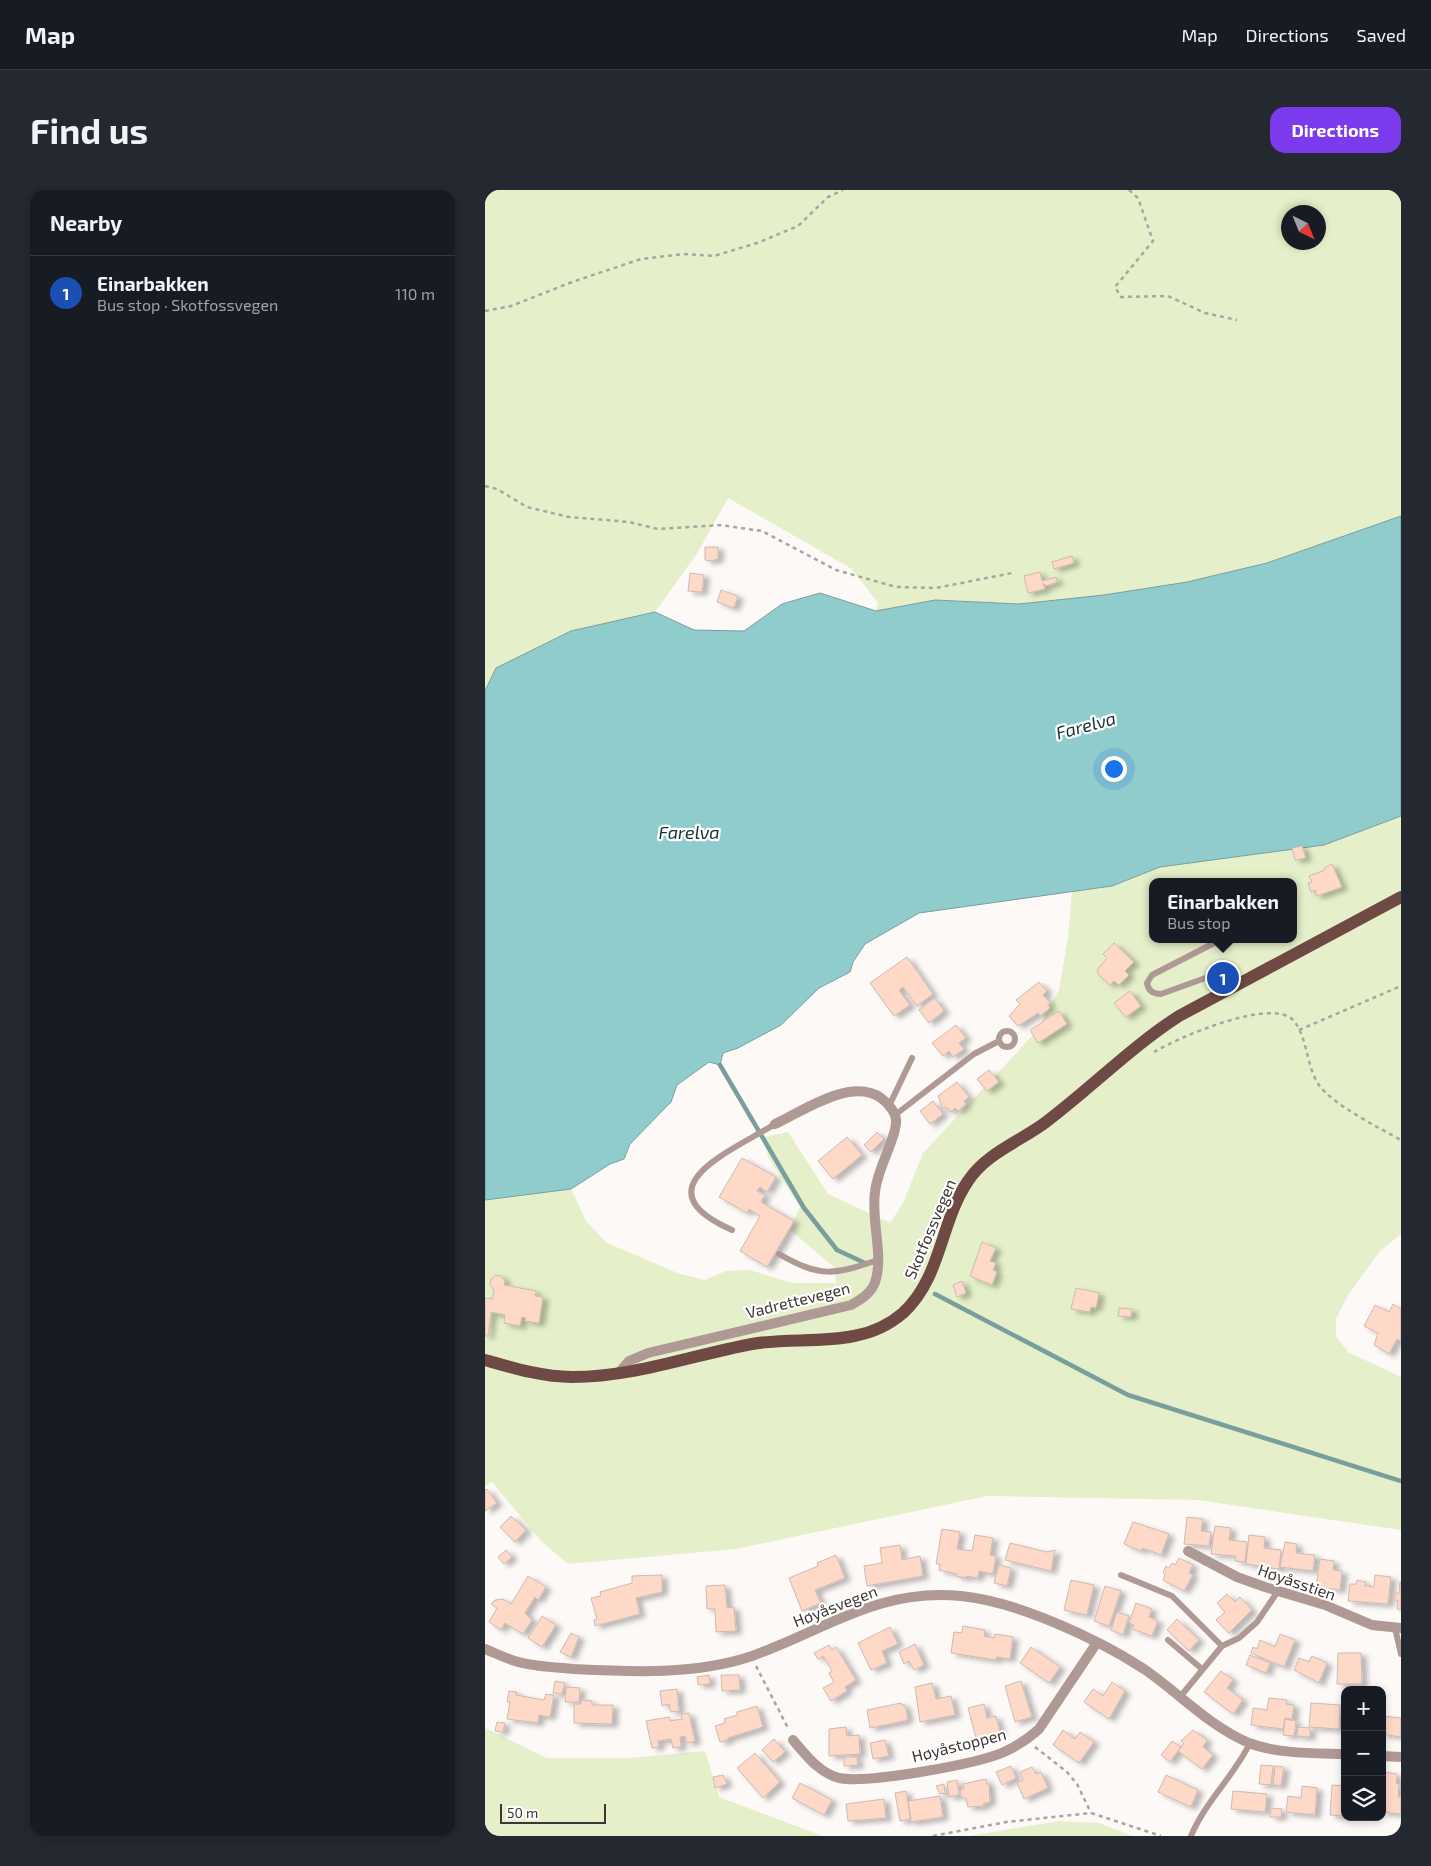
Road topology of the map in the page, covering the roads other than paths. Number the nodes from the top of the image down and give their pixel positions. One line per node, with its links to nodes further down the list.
1 (1401, 896): 3 (main road, Skotfossvegen)
2 (1214, 943): 3 (lane)
3 (1237, 983): 13 (main road, Skotfossvegen)
4 (999, 1041): 7 (lane)
5 (912, 1058): 6 (lane)
6 (889, 1106): 7 (street); 8 (street)
7 (895, 1115): 11 (street, Vadrettevegen)
8 (775, 1124): 9 (lane)
9 (733, 1230)
10 (779, 1254): 11 (lane)
11 (878, 1260): 13 (street, Vadrettevegen)
12 (485, 1360): 13 (main road, Skotfossvegen)
13 (618, 1374)
14 (1188, 1551): 16 (street, Høyåsstien)
15 (1121, 1575): 20 (lane)
16 (1278, 1591): 17 (street, Høyåsstien); 20 (lane)
17 (1398, 1628): 22 (lane)
18 (1168, 1640): 23 (lane)
19 (1096, 1644): 21 (street, Høyåsvegen); 24 (street, Høyåsvegen); 25 (street, Høyåstoppen)
20 (1221, 1646): 23 (lane)
21 (485, 1649)
22 (1401, 1654)
23 (1202, 1669): 24 (lane)
24 (1180, 1697): 26 (street, Høyåsvegen)
25 (793, 1740)
26 (1250, 1743): 27 (street, Høyåsvegen); 30 (lane)
27 (1341, 1754)
28 (1386, 1756): 29 (street)
29 (1401, 1757)
30 (1191, 1836)

